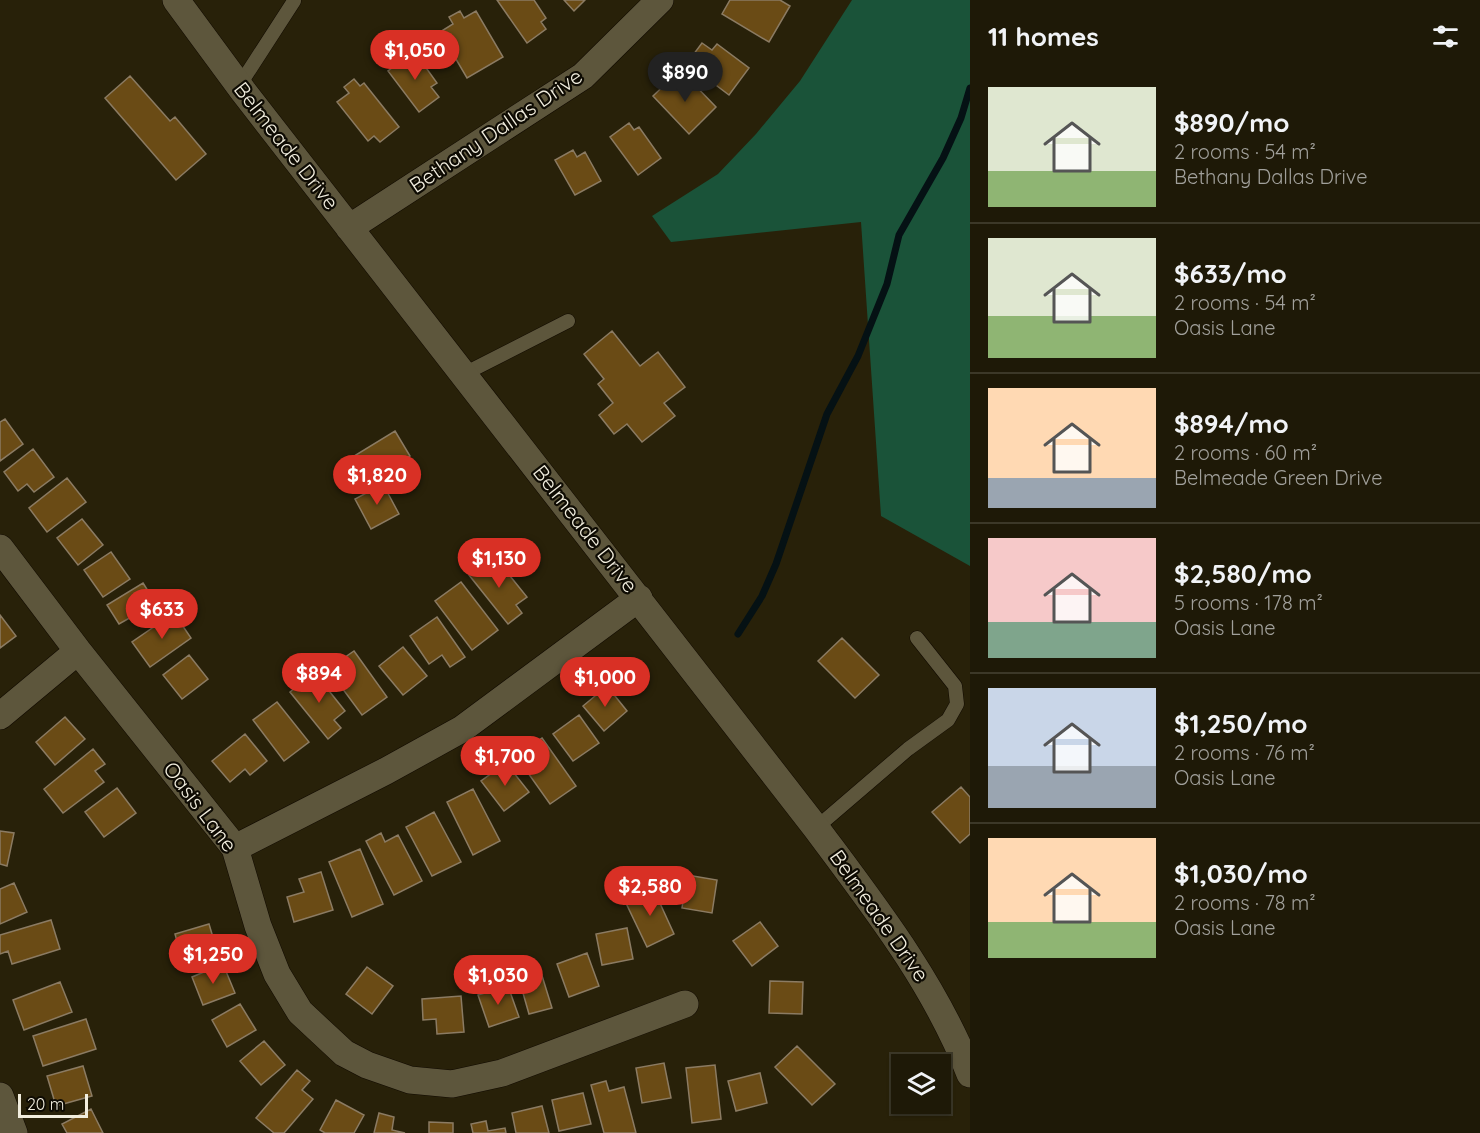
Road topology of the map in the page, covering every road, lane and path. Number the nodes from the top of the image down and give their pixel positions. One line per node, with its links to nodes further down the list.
1 (176, 0): 4 (street, Belmeade Drive)
2 (660, 0): 5 (street, Bethany Dallas Drive)
3 (294, 1): 4 (lane)
4 (239, 86): 5 (street, Belmeade Drive)
5 (349, 228): 7 (street, Belmeade Drive)
6 (568, 321): 7 (lane)
7 (464, 374): 9 (street, Belmeade Drive)
8 (0, 548): 11 (street, Oasis Lane)
9 (639, 598): 13 (street, Belmeade Drive); 14 (street)
10 (917, 638): 13 (lane)
11 (78, 651): 12 (street); 14 (street, Oasis Lane)
12 (0, 717)
13 (816, 828): 16 (street, Belmeade Drive)
14 (235, 848): 15 (street, Oasis Lane)
15 (685, 1004)
16 (970, 1074)
17 (0, 1096): 18 (street)
18 (14, 1133)

